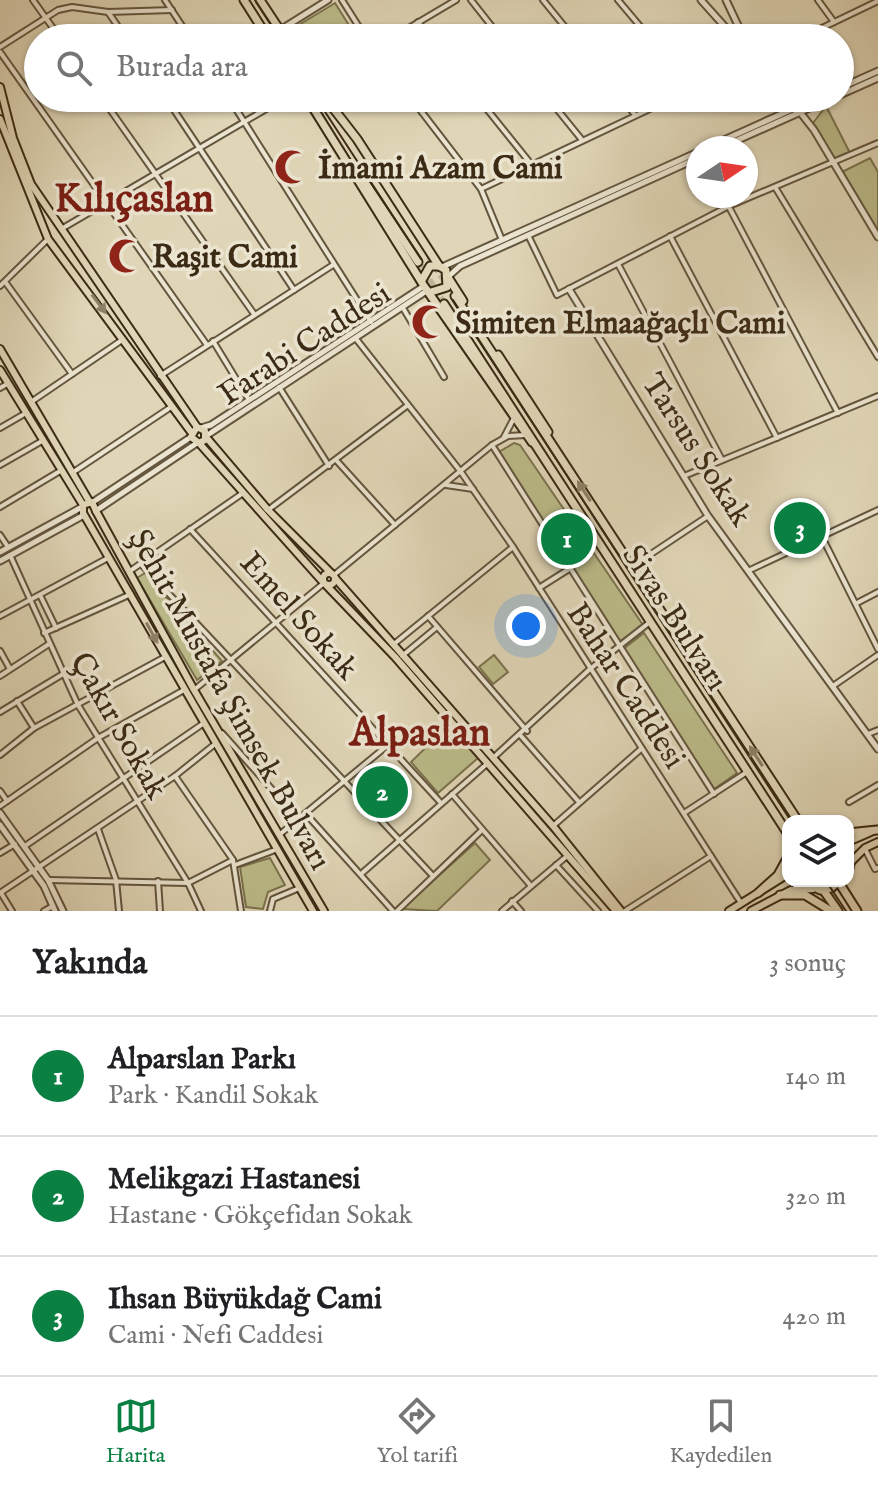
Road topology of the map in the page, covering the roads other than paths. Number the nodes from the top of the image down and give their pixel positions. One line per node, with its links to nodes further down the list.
1 (33, 0): 19 (street)
2 (69, 0): 16 (street)
3 (165, 0): 17 (street)
4 (260, 0): 27 (highway)
5 (328, 0): 28 (street)
6 (342, 0): 29 (street)
7 (456, 0): 20 (street)
8 (471, 0): 31 (street)
9 (543, 0): 32 (street)
10 (618, 0): 33 (street)
11 (701, 0): 34 (street)
12 (726, 0): 35 (street)
13 (818, 0): 21 (street)
14 (244, 1): 26 (highway)
15 (878, 1): 21 (street)
16 (72, 7): 18 (street); 19 (street)
17 (172, 10): 18 (street); 25 (street)
18 (108, 12): 24 (street)
19 (46, 18): 22 (street); 23 (street)
20 (418, 22): 30 (street)
21 (834, 22): 36 (street)
22 (37, 24)
23 (50, 24)
24 (116, 24)
25 (181, 24)
26 (259, 24)
27 (276, 24)
28 (290, 24)
29 (357, 24)
30 (415, 24)
31 (490, 24)
32 (563, 24)
33 (638, 24)
34 (722, 24)
35 (737, 24)
36 (830, 24)
37 (24, 33): 38 (street)
38 (0, 49): 42 (street)
39 (878, 71): 41 (street)
40 (878, 78): 44 (street)
41 (854, 82)
42 (24, 83)
43 (0, 87): 81 (main road)
44 (854, 89)
45 (44, 112): 78 (street)
46 (112, 112): 74 (street)
47 (175, 112): 69 (street)
48 (238, 112): 64 (street)
49 (261, 112): 64 (street)
50 (317, 112): 88 (highway)
51 (317, 112): 94 (highway)
52 (334, 112): 87 (highway)
53 (335, 112): 91 (highway)
54 (422, 112): 76 (street)
55 (489, 112): 73 (street)
56 (559, 112): 67 (street)
57 (633, 112): 62 (street)
58 (642, 112): 62 (street)
59 (794, 112): 65 (street)
60 (795, 112): 66 (street)
61 (800, 112): 71 (street)
62 (635, 115): 67 (street)
63 (0, 119): 85 (main road)
64 (244, 122): 69 (street); 90 (street)
65 (735, 136)
66 (745, 136)
67 (582, 141): 73 (street)
68 (878, 143): 71 (street)
69 (199, 147): 74 (street); 96 (street)
70 (686, 157): 86 (street)
71 (833, 162): 75 (street); 84 (street)
72 (686, 163): 82 (street)
73 (531, 164): 76 (street)
74 (155, 173): 78 (street); 100 (street)
75 (775, 187): 77 (street); 107 (street)
76 (481, 189): 86 (street)
77 (758, 194)
78 (106, 201): 81 (street); 105 (street)
79 (725, 208): 83 (street)
80 (730, 208): 121 (street)
81 (60, 230): 85 (main road); 85 (main road); 110 (main road)
82 (528, 235): 92 (street); 95 (street)
83 (670, 236): 89 (street); 127 (street)
84 (878, 237)
85 (49, 238): 93 (street); 102 (main road, one-way to 102)
86 (502, 240): 91 (street)
87 (429, 257)
88 (418, 262)
89 (618, 263): 95 (street); 132 (street)
90 (333, 265): 96 (street); 101 (street)
91 (440, 266): 92 (highway); 94 (highway)
92 (449, 277): 94 (highway); 135 (highway)
93 (3, 284): 109 (street)
94 (426, 287): 99 (street, Farabi Caddesi); 101 (street, Farabi Caddesi); 122 (highway)
95 (569, 289): 139 (street, Tarsus Sokak)
96 (294, 290): 100 (street)
97 (455, 296): 135 (highway, Sivas Bulvarı)
98 (444, 304): 140 (highway, Sivas Bulvarı)
99 (403, 308): 103 (street, Farabi Caddesi); 111 (street)
100 (254, 314): 104 (street)
101 (371, 322): 116 (street, Farabi Caddesi)
102 (124, 338): 109 (street); 119 (main road)
103 (357, 340): 113 (street, Farabi Caddesi); 118 (street, Bahar Caddesi)
104 (213, 341): 105 (street); 116 (street)
105 (207, 345): 110 (street)
106 (0, 349): 117 (main road)
107 (878, 357)
108 (0, 370): 112 (main road)
109 (72, 374): 117 (street)
110 (160, 376): 124 (main road)
111 (444, 377)
112 (7, 384): 114 (street); 120 (main road)
113 (279, 387): 126 (street, Farabi Caddesi); 134 (street)
114 (0, 388)
115 (878, 396): 121 (street)
116 (249, 400): 124 (street, Farabi Caddesi)
117 (29, 403): 138 (main road)
118 (408, 405): 131 (street); 137 (street, Bahar Caddesi)
119 (173, 406): 124 (main road); 138 (street)
120 (26, 413): 123 (street); 129 (main road)
121 (838, 413): 127 (street)
122 (514, 418): 125 (highway); 128 (street)
123 (0, 428)
124 (196, 435): 126 (main road); 143 (main road); 144 (street, Farabi Caddesi); 148 (street, Farabi Caddesi)
125 (526, 435): 128 (street); 140 (highway)
126 (206, 437): 146 (main road)
127 (777, 438): 132 (street)
128 (501, 439): 130 (street)
129 (42, 441): 133 (street); 136 (main road)
130 (492, 445): 137 (street); 163 (street)
131 (336, 460): 134 (street); 151 (street)
132 (722, 460): 139 (street)
133 (0, 465)
134 (329, 466): 146 (street)
135 (569, 468): 162 (highway, Sivas Bulvarı, one-way to 135)
136 (60, 471): 144 (main road); 145 (street)
137 (461, 472): 141 (street); 142 (street, Bahar Caddesi)
138 (72, 473): 144 (main road)
139 (684, 476): 150 (street, Tarsus Sokak)
140 (562, 482): 177 (highway, Sivas Bulvarı)
141 (444, 486): 142 (street); 151 (street)
142 (473, 489): 156 (street, Bahar Caddesi)
143 (243, 493): 152 (street); 167 (main road)
144 (87, 504): 148 (main road, Şehit Mustafa Şimsek Bulvarı); 149 (main road, Şehit Mustafa Şimsek Bulvarı); 155 (street, Farabi Caddesi)
145 (0, 507)
146 (268, 510): 166 (main road)
147 (878, 510): 154 (street)
148 (97, 511): 149 (main road); 165 (main road, Şehit Mustafa Şimsek Bulvarı)
149 (86, 515): 158 (street); 159 (main road, Şehit Mustafa Şimsek Bulvarı)
150 (708, 516): 162 (street); 164 (street, Tarsus Sokak)
151 (395, 525): 166 (street)
152 (190, 529): 161 (street); 176 (street, Emel Sokak)
153 (0, 535): 155 (street)
154 (822, 537): 164 (street); 173 (street)
155 (8, 547): 157 (street, Farabi Caddesi)
156 (513, 547): 168 (street, Bahar Caddesi); 175 (street)
157 (0, 552)
158 (10, 555): 160 (street); 172 (street, Çakır Sokak)
159 (110, 556): 170 (main road, Şehit Mustafa Şimsek Bulvarı); 171 (street)
160 (0, 561)
161 (141, 564): 165 (street); 188 (street)
162 (633, 566): 230 (highway, Sivas Bulvarı, one-way to 162)
163 (569, 569): 168 (street); 183 (street)
164 (750, 570): 193 (street, Tarsus Sokak)
165 (129, 572): 195 (main road, Şehit Mustafa Şimsek Bulvarı)
166 (334, 576): 167 (main road); 182 (main road)
167 (325, 583): 176 (street); 212 (main road)
168 (539, 588): 190 (street, Bahar Caddesi)
169 (878, 592): 173 (street)
170 (131, 594): 179 (street); 187 (main road, Şehit Mustafa Şimsek Bulvarı, one-way to 187)
171 (40, 595): 172 (street); 179 (street)
172 (30, 600): 174 (street); 180 (street, Çakır Sokak)
173 (857, 603): 185 (street)
174 (0, 616)
175 (428, 616): 178 (street); 182 (street)
176 (278, 622): 188 (street); 208 (street, Emel Sokak)
177 (650, 622): 183 (street); 213 (highway, Sivas Bulvarı)
178 (437, 627): 186 (street); 203 (street)
179 (56, 628): 180 (street)
180 (44, 633): 181 (street, Çakır Sokak)
181 (49, 644): 189 (street); 191 (street, Çakır Sokak)
182 (392, 645): 186 (main road)
183 (618, 647): 190 (street); 220 (street)
184 (0, 651): 189 (street)
185 (878, 652): 193 (street)
186 (402, 656): 212 (main road)
187 (165, 657): 194 (main road, Şehit Mustafa Şimsek Bulvarı); 197 (street)
188 (230, 660): 195 (street); 216 (street)
189 (10, 669): 192 (street)
190 (590, 669): 203 (street); 209 (street, Bahar Caddesi)
191 (63, 674): 196 (street); 197 (street, Çakır Sokak)
192 (0, 676)
193 (833, 686): 204 (street, Tarsus Sokak)
194 (184, 690): 199 (main road, Şehit Mustafa Şimsek Bulvarı); 206 (street)
195 (194, 690): 201 (main road, Şehit Mustafa Şimsek Bulvarı)
196 (17, 701): 198 (street); 200 (street)
197 (78, 705): 200 (street); 206 (street, Çakır Sokak)
198 (0, 712)
199 (204, 723): 207 (main road, Şehit Mustafa Şimsek Bulvarı); 215 (street)
200 (34, 728): 211 (street)
201 (219, 729): 231 (street); 239 (main road, Şehit Mustafa Şimsek Bulvarı)
202 (878, 730): 204 (street)
203 (527, 731): 205 (street)
204 (868, 734): 210 (street, Tarsus Sokak)
205 (521, 736): 212 (street); 223 (street)
206 (98, 738): 215 (street, Çakır Sokak); 221 (street)
207 (215, 744): 214 (street); 246 (main road, Şehit Mustafa Şimsek Bulvarı)
208 (388, 745): 216 (street); 225 (street, Emel Sokak)
209 (641, 749): 223 (street); 228 (street, Bahar Caddesi)
210 (878, 749)
211 (0, 755)
212 (491, 760): 219 (street); 234 (main road); 249 (main road)
213 (747, 772): 220 (street); 233 (highway, Sivas Bulvarı)
214 (175, 776): 222 (street); 252 (street)
215 (124, 779): 222 (street, Çakır Sokak); 244 (street)
216 (344, 782): 229 (street); 240 (street)
217 (878, 785): 224 (street)
218 (0, 791): 221 (street)
219 (452, 794): 225 (street); 236 (street)
220 (714, 794): 228 (street)
221 (7, 801): 226 (street)
222 (137, 802): 235 (street); 264 (street, Çakır Sokak)
223 (579, 802): 234 (street)
224 (849, 802)
225 (441, 803): 240 (street)
226 (0, 806)
227 (0, 813): 244 (street)
228 (684, 813): 250 (street, Bahar Caddesi)
229 (307, 815): 231 (street); 258 (street)
230 (796, 815)
231 (300, 821): 239 (street)
232 (0, 825): 243 (street)
233 (782, 825)
234 (553, 826): 294 (main road)
235 (98, 828): 254 (street); 262 (street)
236 (482, 829): 259 (street); 265 (street)
237 (877, 830): 238 (highway); 241 (main road)
238 (854, 832)
239 (279, 835): 289 (main road, Şehit Mustafa Şimsek Bulvarı)
240 (399, 840): 258 (street); 259 (street)
241 (854, 840)
242 (878, 842): 247 (main road)
243 (15, 844): 248 (street); 257 (street)
244 (25, 846): 254 (street)
245 (854, 849): 247 (main road)
246 (275, 850): 252 (street); 271 (main road, Şehit Mustafa Şimsek Bulvarı)
247 (863, 850): 251 (main road); 256 (street)
248 (0, 853)
249 (569, 854): 253 (street); 294 (main road)
250 (711, 856): 277 (street, Bahar Caddesi); 294 (street)
251 (854, 859)
252 (234, 862): 264 (street); 286 (street)
253 (556, 865): 265 (street); 293 (street)
254 (40, 867): 257 (street); 261 (street)
255 (782, 868): 274 (highway)
256 (878, 868)
257 (33, 871): 273 (street); 278 (street)
258 (361, 874): 290 (street)
259 (433, 876): 290 (street)
260 (782, 878): 274 (main road)
261 (48, 880): 262 (street); 282 (street)
262 (116, 880): 263 (street); 283 (street)
263 (158, 881): 264 (street); 284 (street)
264 (188, 883): 285 (street, Çakır Sokak)
265 (531, 886): 276 (street)
266 (806, 887): 275 (main road)
267 (819, 887): 272 (highway)
268 (829, 887): 272 (highway)
269 (842, 887): 279 (highway)
270 (850, 887): 279 (highway)
271 (297, 889): 287 (street); 288 (main road, Şehit Mustafa Şimsek Bulvarı)
272 (824, 890): 298 (highway)
273 (0, 893): 280 (street)
274 (758, 893): 277 (main road)
275 (780, 895): 296 (main road); 297 (highway)
276 (512, 901): 291 (street); 292 (street)
277 (741, 903): 295 (main road)
278 (54, 908): 281 (street)
279 (855, 908)
280 (12, 911)
281 (44, 911)
282 (63, 911)
283 (119, 911)
284 (160, 911)
285 (201, 911)
286 (241, 911)
287 (270, 911)
288 (313, 911)
289 (324, 911)
290 (395, 911)
291 (502, 911)
292 (521, 911)
293 (598, 911)
294 (620, 911)
295 (729, 911)
296 (751, 911)
297 (828, 911)
298 (838, 911)

